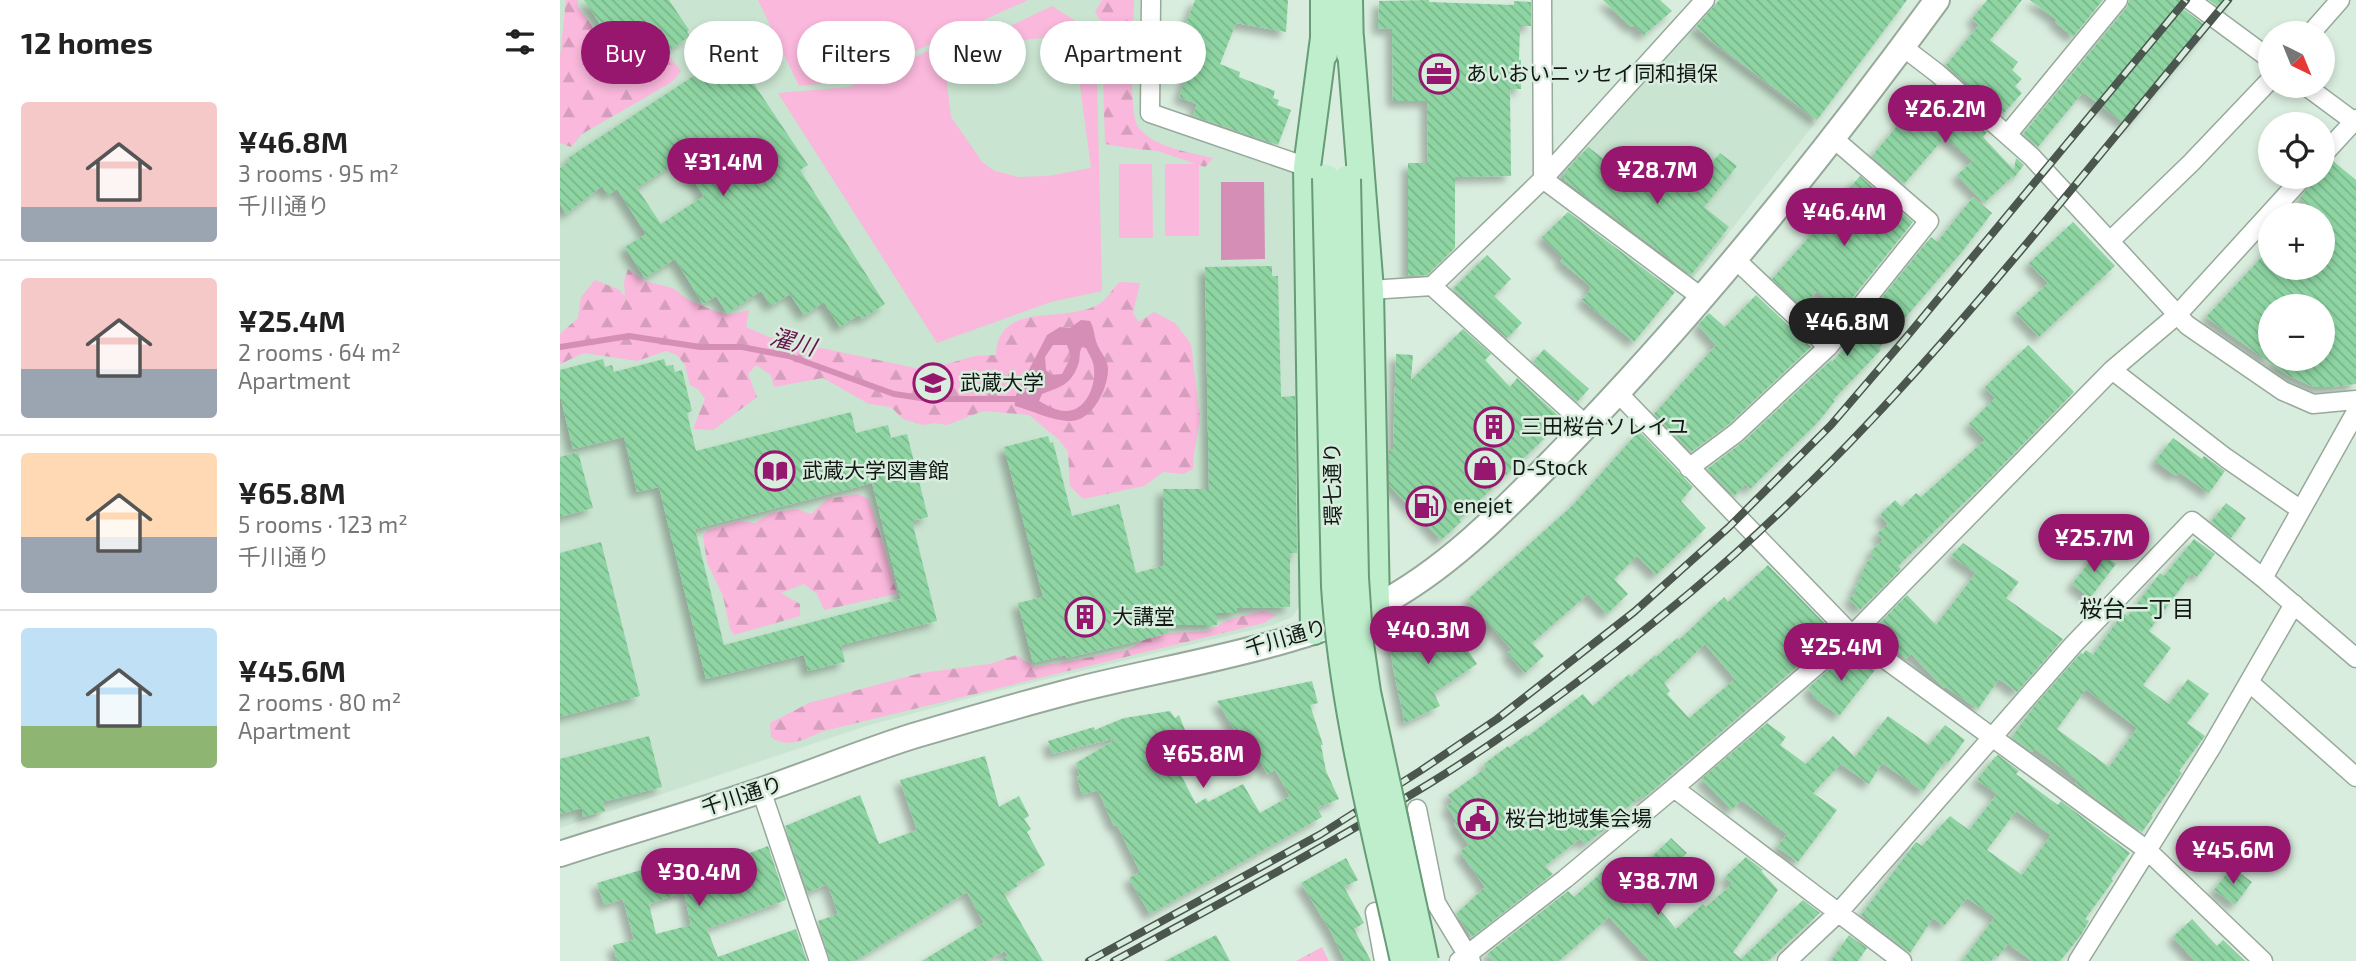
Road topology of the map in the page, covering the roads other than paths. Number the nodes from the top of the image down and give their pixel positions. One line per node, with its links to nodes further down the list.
1 (1150, 0): 20 (street)
2 (1324, 0): 20 (main road, 環七通り)
3 (1349, 0): 11 (main road, 環七通り)
4 (1542, 0): 21 (street)
5 (1705, 0): 21 (street)
6 (1937, 0): 12 (main road, 千川通り)
7 (2118, 0): 17 (street)
8 (2190, 0): 13 (street)
9 (2340, 0): 10 (street)
10 (2322, 21)
11 (1350, 37): 20 (main road, 環七通り); 26 (main road)
12 (1903, 47): 17 (street); 18 (main road, 千川通り)
13 (2258, 50)
14 (2258, 93): 23 (street)
15 (2323, 98): 16 (street)
16 (2355, 121): 19 (street)
17 (2007, 135): 23 (street)
18 (1833, 138): 24 (main road, 千川通り); 29 (street)
19 (2335, 142)
20 (1327, 175): 40 (main road); 56 (main road, 環七通り, bridge); 57 (main road, 環七通り, bridge)
21 (1544, 178): 25 (street); 27 (street)
22 (2292, 189): 28 (street)
23 (2110, 241): 28 (street)
24 (1734, 258): 27 (main road, 千川通り); 29 (street)
25 (1432, 286): 26 (street); 34 (street)
26 (1370, 290): 39 (main road)
27 (1701, 297): 31 (main road, 千川通り)
28 (2177, 315): 30 (street); 32 (street)
29 (1828, 347): 35 (street)
30 (2112, 370): 36 (street); 41 (street)
31 (1618, 393): 34 (main road, 千川通り); 35 (street)
32 (2356, 400)
33 (2356, 412): 36 (street)
34 (1587, 426): 39 (main road, 千川通り)
35 (1689, 468): 41 (street)
36 (2301, 510): 37 (street)
37 (2263, 578): 38 (street); 44 (street)
38 (2294, 604): 42 (street); 43 (street)
39 (1376, 607): 40 (main road, 千川通り)
40 (1314, 631): 47 (main road, 千川通り)
41 (1852, 635): 44 (street); 46 (street)
42 (2356, 658)
43 (2249, 682): 45 (street); 49 (street)
44 (1991, 737): 49 (street); 52 (street)
45 (2356, 777)
46 (1674, 788): 52 (street); 53 (street)
47 (761, 790): 50 (main road, 千川通り); 54 (street)
48 (1417, 809): 53 (street)
49 (2147, 850): 60 (street); 61 (street)
50 (560, 854)
51 (1376, 912): 55 (street)
52 (1839, 912): 58 (street); 59 (street)
53 (1466, 959)
54 (819, 961)
55 (1384, 961)
56 (1404, 961)
57 (1425, 961)
58 (1787, 961)
59 (1902, 961)
60 (2078, 961)
61 (2263, 961)

